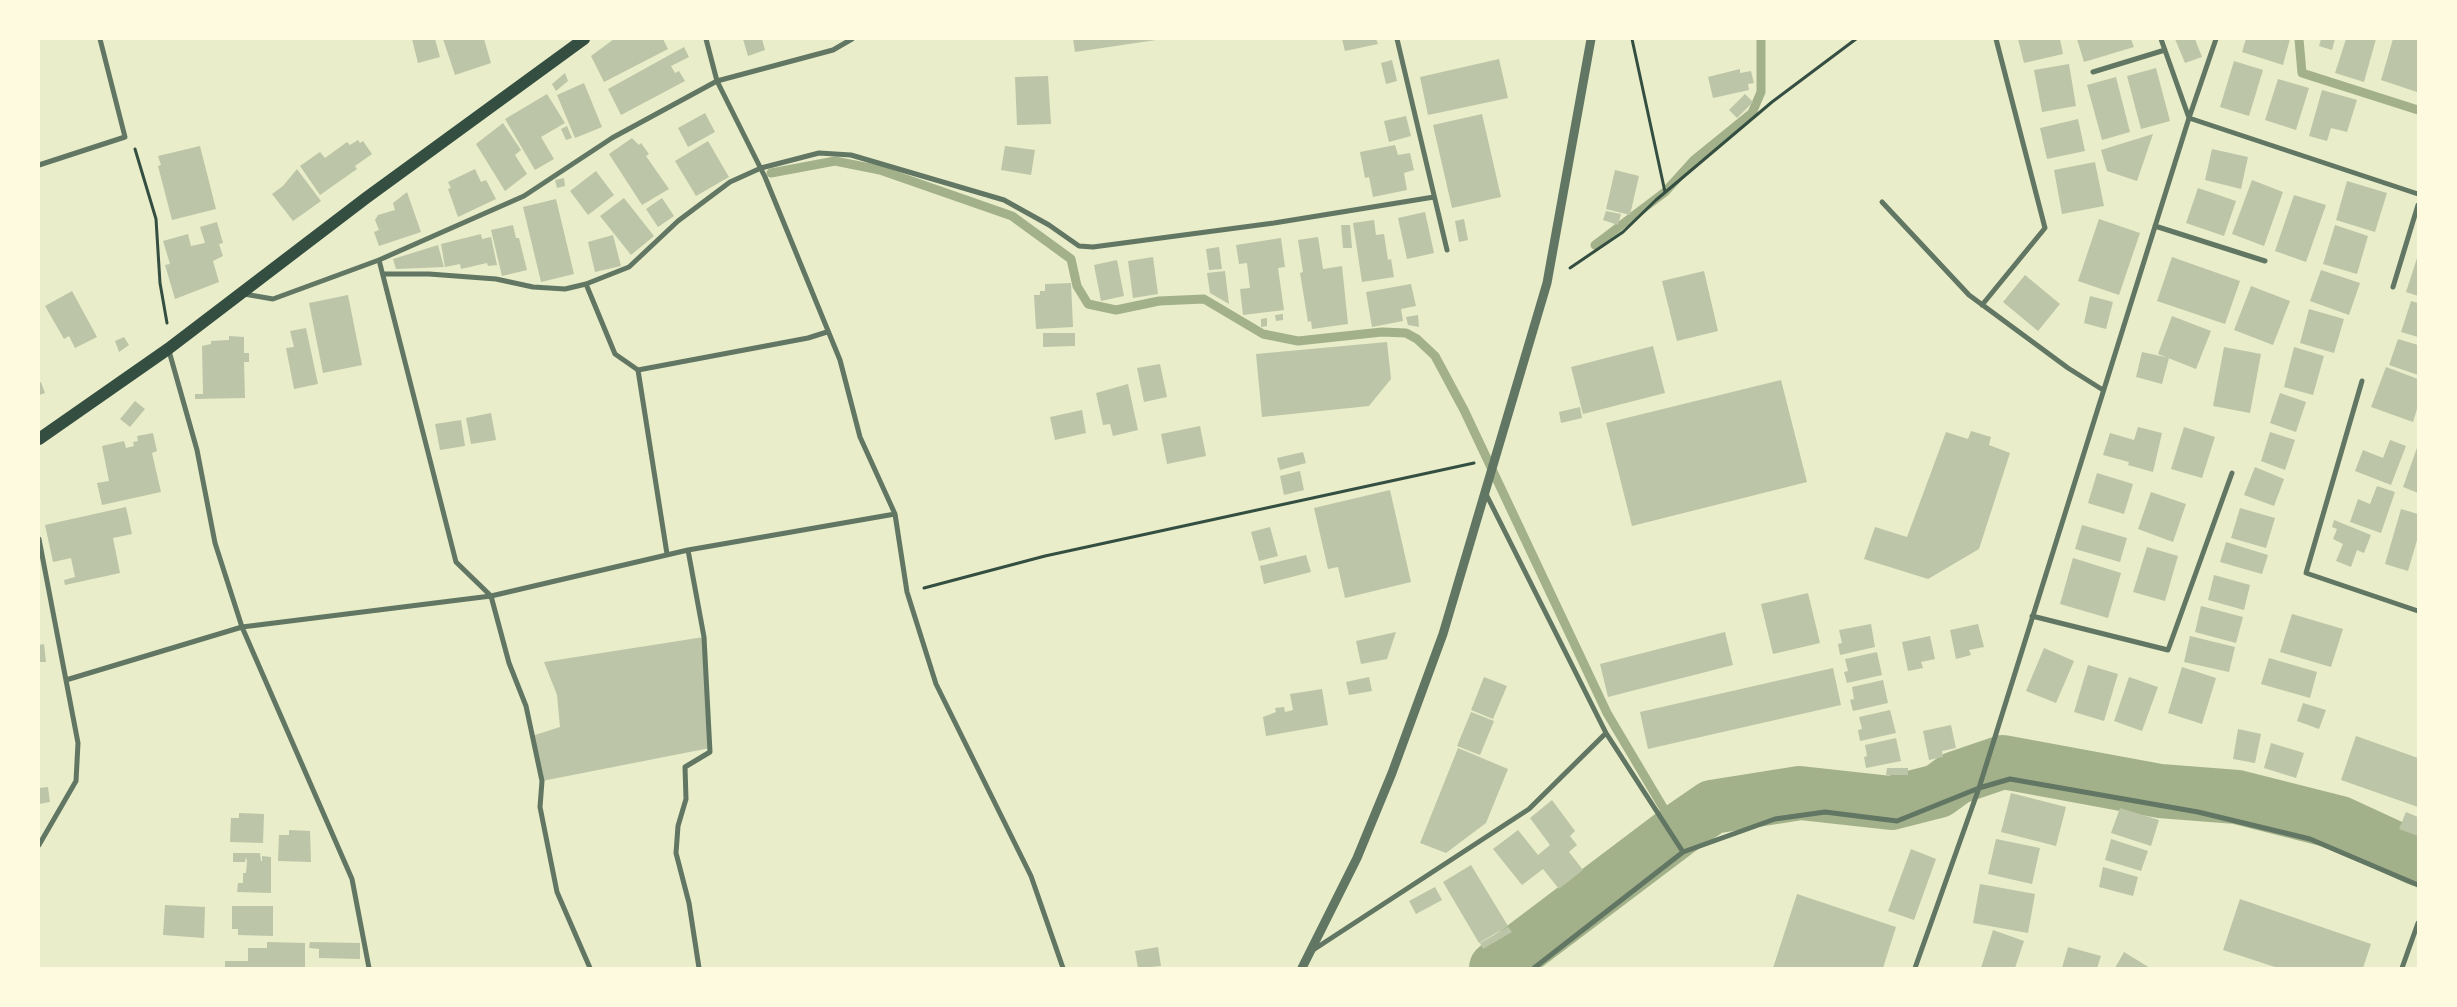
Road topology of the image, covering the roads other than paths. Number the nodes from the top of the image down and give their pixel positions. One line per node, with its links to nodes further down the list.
1 (100, 39): 14 (street)
2 (584, 39): 27 (main road)
3 (706, 39): 12 (street)
4 (852, 39): 12 (street)
5 (1398, 39): 17 (street)
6 (1591, 39): 36 (street)
7 (1996, 39): 28 (street)
8 (2161, 39): 10 (street)
9 (2216, 39): 13 (street)
10 (2165, 50): 11 (street); 13 (street)
11 (2093, 72)
12 (716, 81): 15 (street); 22 (street)
13 (2189, 118): 16 (street); 20 (street)
14 (39, 165)
15 (761, 168): 17 (street); 25 (street); 29 (street)
16 (2418, 194)
17 (1434, 197): 21 (street)
18 (1882, 202): 28 (street)
19 (2418, 205): 26 (street)
20 (2155, 226): 23 (street); 33 (street)
21 (1447, 250)
22 (379, 260): 24 (street); 27 (street)
23 (2265, 262)
24 (383, 274): 25 (street); 41 (street)
25 (586, 284): 31 (street)
26 (2393, 287)
27 (238, 294): 30 (main road)
28 (1982, 305): 33 (street)
29 (827, 332): 31 (street); 37 (street)
30 (168, 349): 34 (main road); 44 (street)
31 (638, 370): 40 (street)
32 (2362, 381): 42 (street)
33 (2103, 390): 43 (street)
34 (39, 439)
35 (2232, 473): 43 (street)
36 (1486, 494): 46 (street); 52 (street)
37 (895, 514): 39 (street); 56 (street)
38 (39, 539): 45 (street)
39 (688, 550): 40 (street); 55 (street)
40 (666, 554): 41 (street)
41 (490, 596): 44 (street); 54 (street)
42 (2418, 611)
43 (2032, 616): 47 (street)
44 (242, 627): 45 (street); 53 (street)
45 (66, 680): 48 (street)
46 (1606, 733): 49 (street); 52 (street)
47 (1979, 788): 49 (street); 50 (street); 59 (street)
48 (39, 845)
49 (1683, 852): 58 (street)
50 (2418, 885)
51 (2418, 923): 60 (street)
52 (1312, 950): 57 (street)
53 (369, 968)
54 (590, 968)
55 (699, 968)
56 (1063, 968)
57 (1302, 968)
58 (1534, 968)
59 (1915, 968)
60 (2402, 968)

